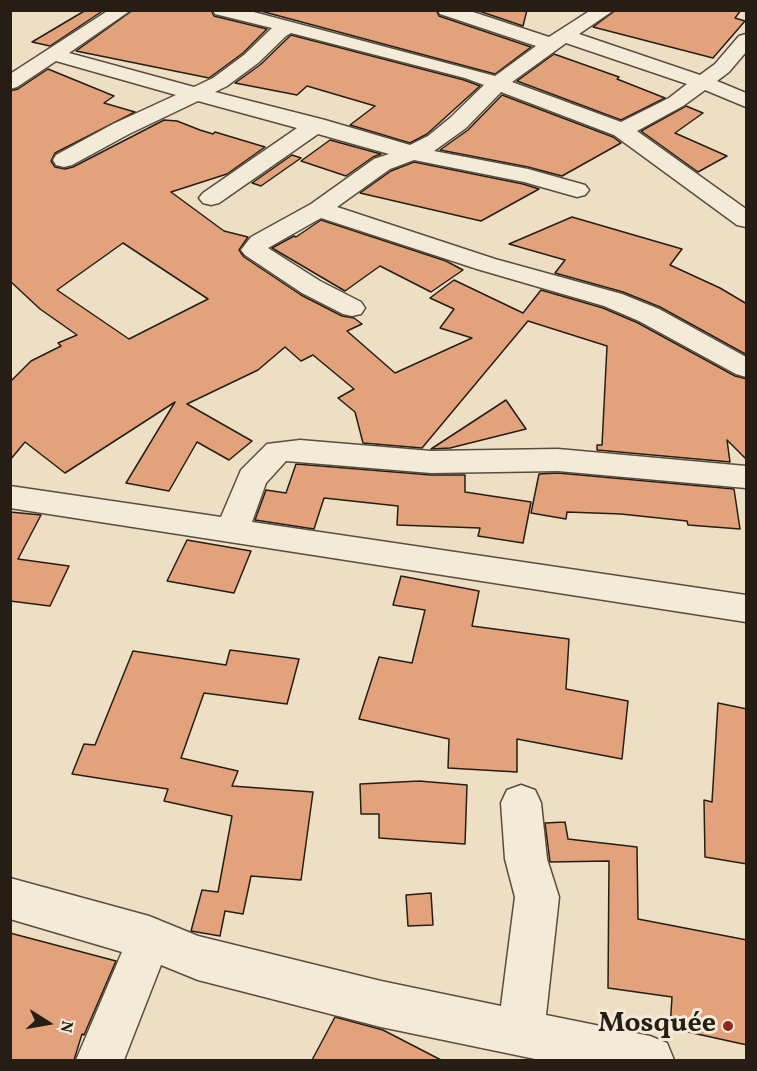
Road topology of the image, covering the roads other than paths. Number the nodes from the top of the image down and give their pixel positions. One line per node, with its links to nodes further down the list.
1 (122, 10): 8 (street)
2 (222, 10): 5 (street)
3 (447, 10): 6 (street)
4 (605, 10): 6 (street)
5 (290, 27): 9 (street); 12 (street)
6 (558, 40): 9 (street); 11 (street)
7 (747, 40): 11 (street)
8 (56, 56): 10 (street); 12 (street)
9 (499, 82): 15 (street); 16 (street)
10 (10, 83)
11 (701, 83): 13 (street); 15 (street)
12 (196, 93): 14 (street); 17 (street)
13 (747, 101)
14 (317, 125): 16 (street); 19 (street)
15 (622, 130): 21 (street)
16 (412, 153): 18 (street); 20 (street)
17 (64, 160)
18 (577, 190)
19 (211, 198)
20 (319, 209): 22 (street); 23 (street)
21 (747, 220)
22 (352, 308)
23 (747, 368)
24 (747, 477): 26 (street)
25 (10, 496): 26 (street)
26 (232, 530): 27 (street)
27 (747, 609)
28 (521, 803): 31 (street)
29 (10, 898): 30 (street)
30 (148, 938): 31 (street); 32 (street)
31 (520, 1034): 33 (street)
32 (100, 1060)
33 (650, 1060)

